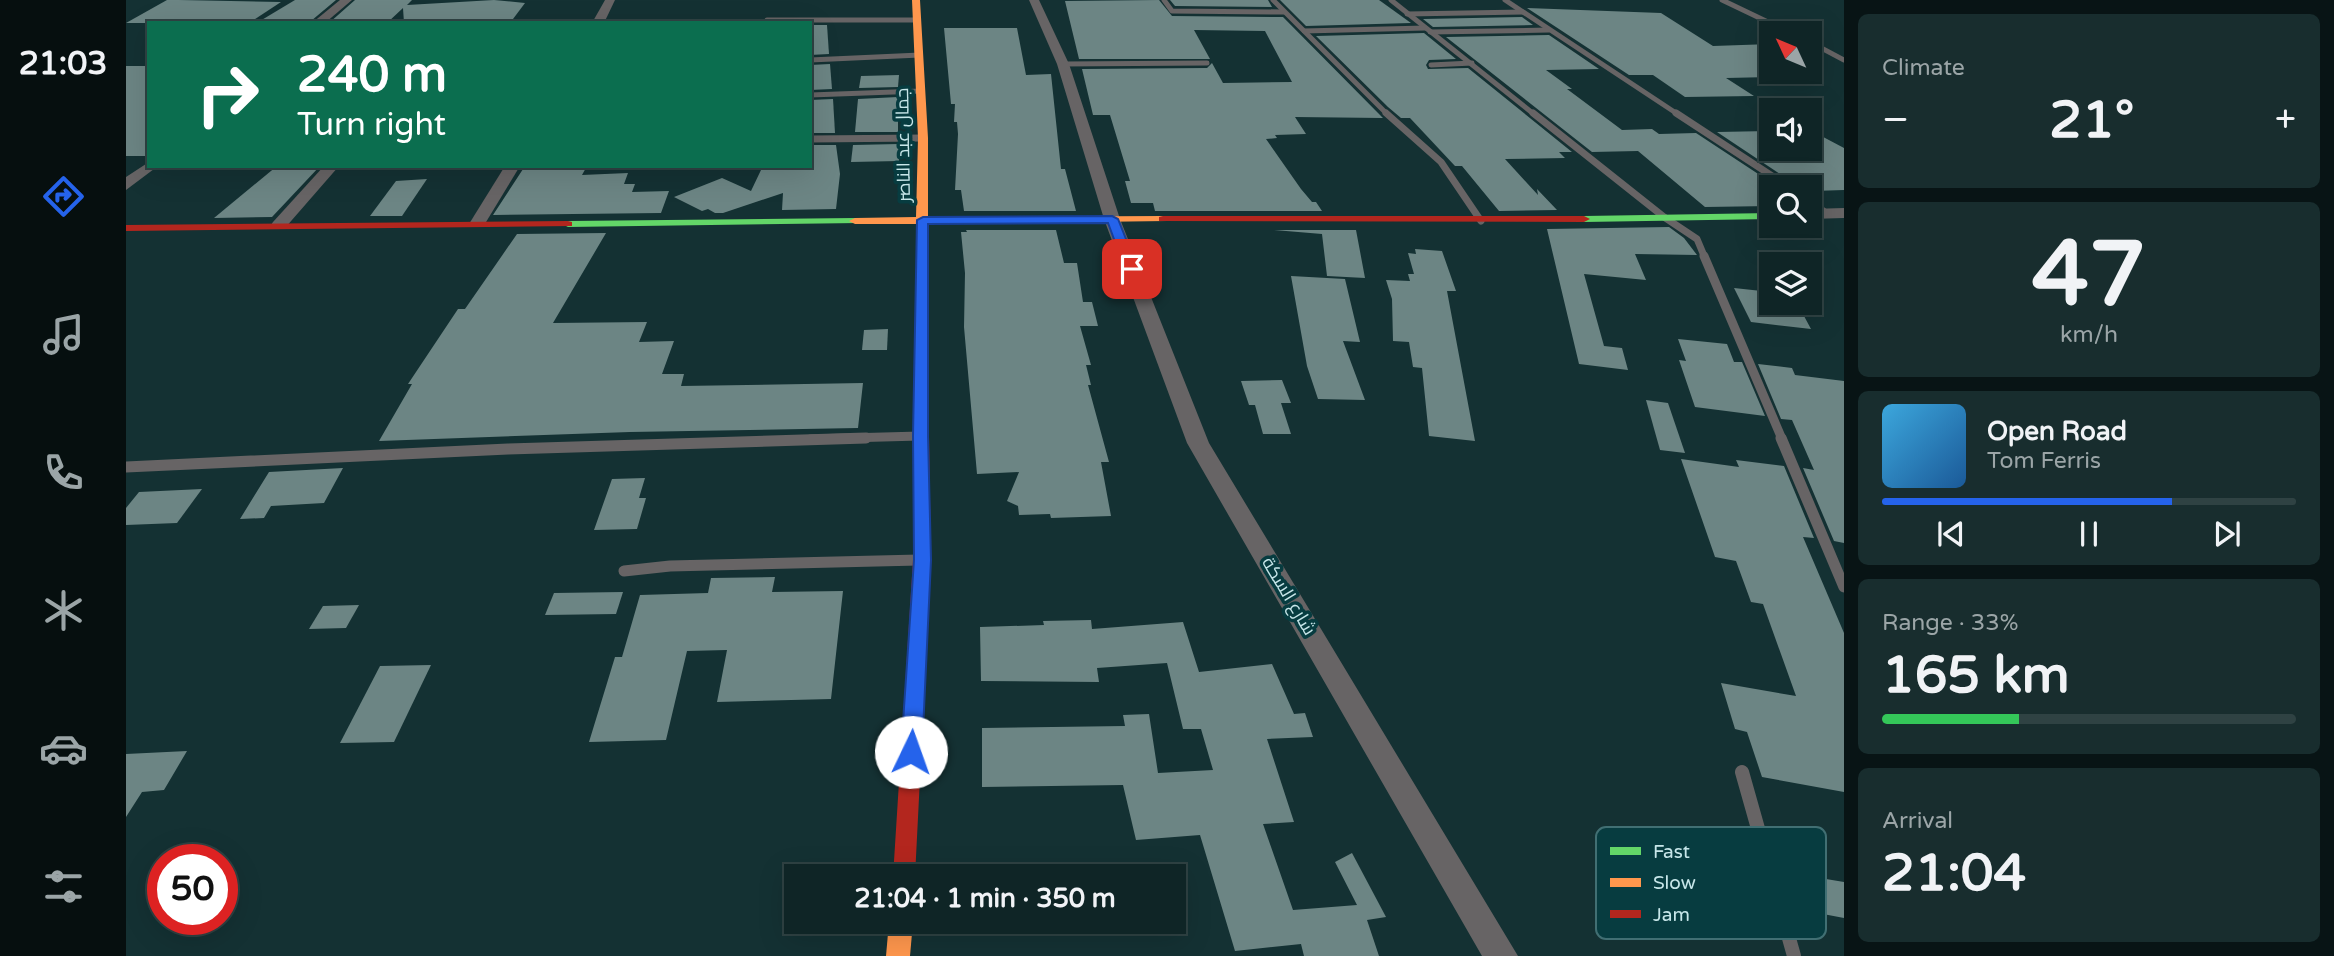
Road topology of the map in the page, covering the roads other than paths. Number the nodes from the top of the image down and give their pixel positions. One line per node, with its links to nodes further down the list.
1 (347, 0): 15 (street)
2 (610, 0): 16 (street)
3 (916, 0): 14 (street, جمال عبد الناصر)
4 (1034, 0): 29 (street, شارع السكة)
5 (1164, 0): 10 (lane)
6 (1273, 0): 10 (lane)
7 (1391, 0): 12 (lane)
8 (1506, 0): 11 (lane)
9 (1722, 0): 17 (lane)
10 (1284, 12): 20 (lane)
11 (1524, 12): 12 (lane); 19 (lane)
12 (1407, 14): 18 (lane)
13 (767, 20): 14 (lane)
14 (918, 20): 24 (street, جمال عبد الناصر)
15 (321, 21)
16 (599, 21)
17 (1766, 21)
18 (1427, 30): 19 (lane); 20 (lane); 28 (lane)
19 (1549, 30): 38 (lane)
20 (1304, 31): 46 (lane)
21 (1822, 48): 23 (lane)
22 (1844, 50): 23 (lane)
23 (1827, 51): 26 (lane)
24 (920, 55): 25 (lane); 31 (street, جمال عبد الناصر)
25 (812, 60)
26 (1844, 60)
27 (1207, 63): 29 (lane)
28 (1472, 63): 30 (lane); 43 (lane)
29 (1063, 64): 44 (street, شارع السكة)
30 (1431, 65)
31 (921, 91): 32 (lane); 33 (street, جمال عبد الناصر)
32 (812, 95)
33 (923, 138): 34 (lane); 45 (street, جمال عبد الناصر)
34 (812, 139)
35 (147, 168): 39 (street)
36 (330, 168): 48 (street)
37 (512, 168): 47 (street)
38 (1771, 175)
39 (126, 185)
40 (1822, 213): 41 (street)
41 (1844, 213)
42 (1759, 216): 43 (street)
43 (1664, 217): 46 (street); 54 (lane)
44 (1112, 219): 45 (street); 46 (street); 61 (street, شارع السكة)
45 (923, 220): 47 (street); 50 (street, جمال عبد الناصر)
46 (1481, 221)
47 (477, 224): 48 (street)
48 (279, 225): 49 (street)
49 (126, 228)
50 (920, 436): 51 (lane); 52 (street, جمال عبد الناصر)
51 (126, 467)
52 (922, 560): 53 (lane); 57 (street, جمال عبد الناصر)
53 (624, 571)
54 (1844, 587)
55 (1742, 772): 56 (lane)
56 (1758, 827)
57 (905, 864)
58 (900, 934): 60 (street)
59 (1789, 939): 62 (lane)
60 (898, 956)
61 (1501, 956)
62 (1794, 956)

